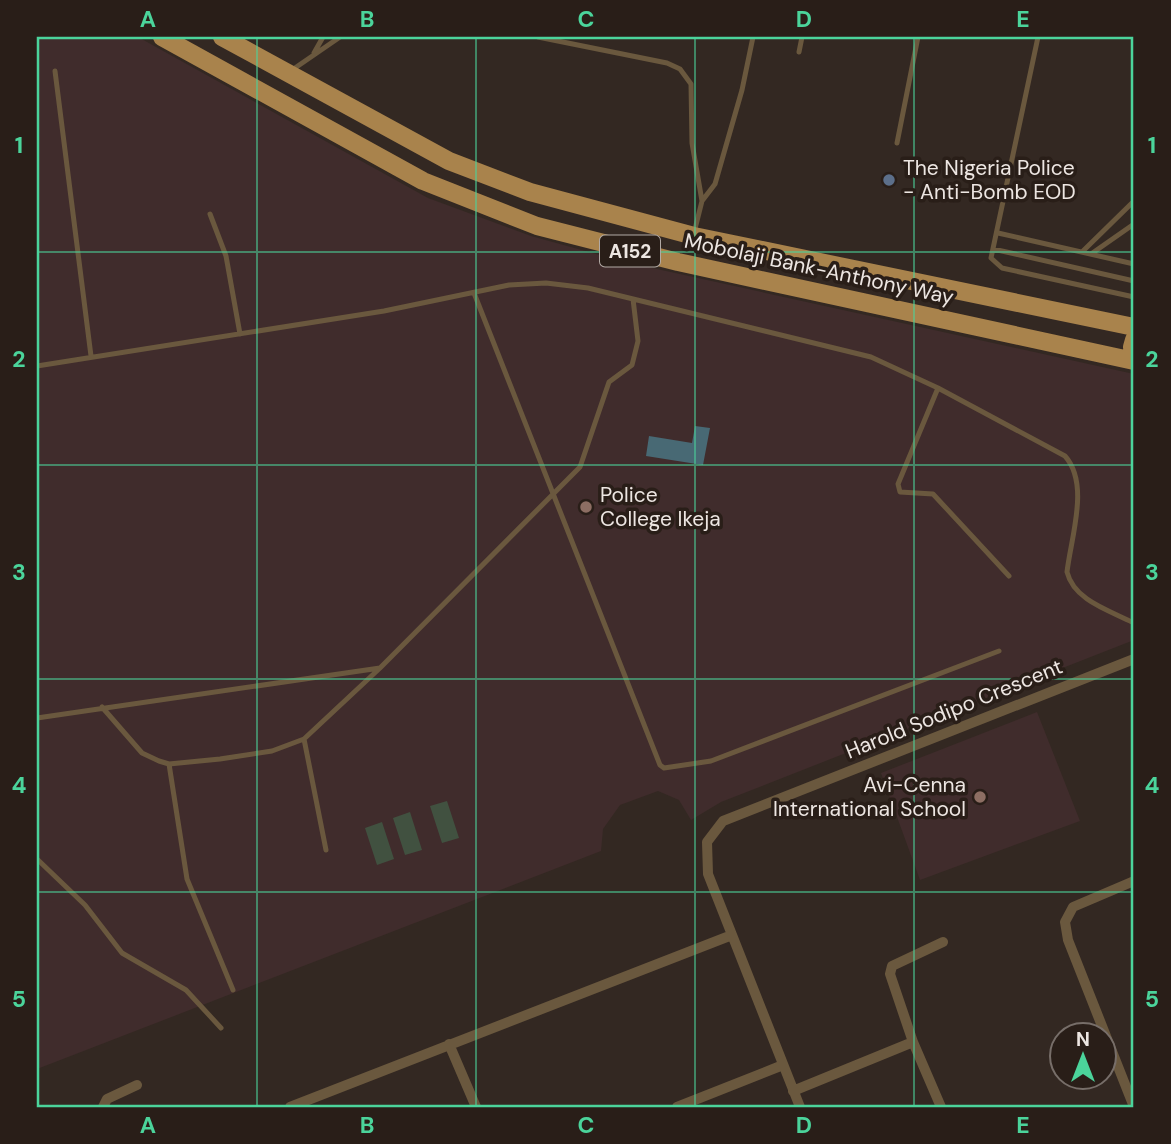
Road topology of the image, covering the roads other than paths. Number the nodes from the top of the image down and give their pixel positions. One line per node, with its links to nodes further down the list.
1 (162, 37): 33 (main road, Mobolaji Bank-Anthony Way / A152)
2 (222, 37): 13 (main road, Mobolaji Bank-Anthony Way / A152)
3 (323, 37): 11 (lane)
4 (340, 37): 11 (lane)
5 (538, 37): 15 (lane)
6 (753, 37): 15 (lane)
7 (802, 37): 10 (lane)
8 (918, 37): 14 (lane)
9 (1038, 37): 19 (lane)
10 (799, 52)
11 (313, 55): 13 (lane)
12 (55, 71): 35 (lane)
13 (287, 74): 20 (main road, Mobolaji Bank-Anthony Way / A152)
14 (897, 143)
15 (702, 201): 20 (lane)
16 (1134, 201): 22 (lane)
17 (210, 214): 31 (lane)
18 (1134, 224): 23 (lane)
19 (998, 233): 21 (lane); 22 (lane)
20 (694, 236): 29 (main road, Mobolaji Bank-Anthony Way / A152)
21 (993, 249): 25 (lane); 27 (lane)
22 (1083, 251): 23 (lane)
23 (1091, 254): 24 (lane)
24 (1134, 264)
25 (1134, 281)
26 (474, 293): 28 (lane); 31 (lane); 39 (lane)
27 (1134, 297)
28 (633, 299): 38 (lane); 39 (lane)
29 (1092, 319): 30 (main road, Mobolaji Bank-Anthony Way / A152); 33 (main road)
30 (1134, 327)
31 (240, 334): 35 (lane)
32 (1134, 340): 34 (main road)
33 (1088, 351): 36 (main road, Mobolaji Bank-Anthony Way / A152)
34 (1134, 354)
35 (92, 356): 37 (lane)
36 (1134, 361)
37 (37, 366)
38 (938, 388): 40 (lane); 41 (lane)
39 (555, 495): 42 (lane); 44 (lane)
40 (1009, 576)
41 (1132, 622)
42 (999, 650)
43 (1134, 659): 52 (street, Harold Sodipo Crescent)
44 (380, 668): 45 (lane); 47 (lane)
45 (102, 707): 46 (lane); 48 (lane)
46 (37, 718)
47 (304, 739): 48 (lane); 49 (lane)
48 (169, 764): 54 (lane)
49 (326, 849)
50 (37, 859): 55 (lane)
51 (1134, 881): 67 (street)
52 (732, 936): 57 (street); 58 (street, Harold Sodipo Crescent)
53 (943, 942): 56 (street)
54 (233, 990)
55 (221, 1028)
56 (913, 1042): 60 (street); 66 (street)
57 (449, 1044): 62 (street); 63 (street)
58 (783, 1065): 60 (street, Harold Sodipo Crescent); 64 (street)
59 (137, 1086): 61 (street)
60 (793, 1091): 65 (street, Harold Sodipo Crescent)
61 (103, 1107)
62 (290, 1107)
63 (476, 1107)
64 (677, 1107)
65 (800, 1107)
66 (941, 1107)
67 (1134, 1107)

